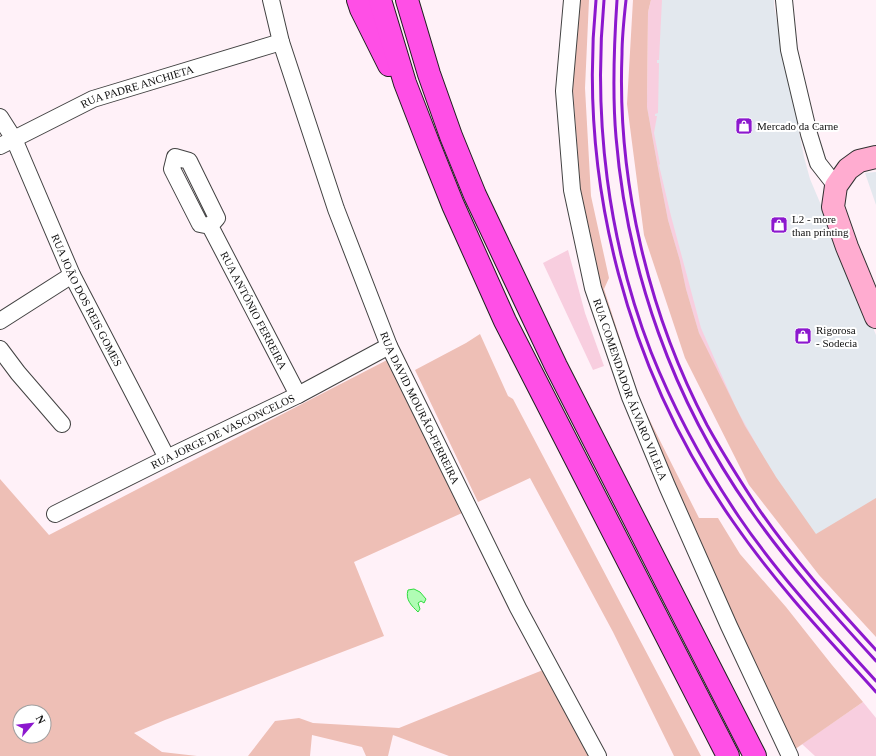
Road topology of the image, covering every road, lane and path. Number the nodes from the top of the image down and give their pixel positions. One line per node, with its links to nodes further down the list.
1 (271, 0): 7 (street, RUA DAVID MOURÃO-FERREIRA)
2 (358, 0): 10 (highway)
3 (380, 0): 10 (highway)
4 (407, 0): 25 (highway)
5 (572, 0): 26 (street, RUA COMENDADOR ÁLVARO VILELA)
6 (784, 0): 12 (street)
7 (281, 42): 9 (street, RUA PADRE ANCHIETA); 17 (street, RUA DAVID MOURÃO-FERREIRA)
8 (0, 117): 9 (street, RUA JOÃO DOS REIS GOMES)
9 (7, 143): 14 (street, RUA JOÃO DOS REIS GOMES)
10 (429, 145): 24 (highway)
11 (876, 157): 12 (street)
12 (836, 186): 15 (street)
13 (210, 226): 19 (street, RUA ANTÓNIO FERREIRA)
14 (72, 275): 16 (street); 21 (street, RUA JOÃO DOS REIS GOMES)
15 (876, 317)
16 (0, 321)
17 (390, 346): 19 (street, RUA JORGE DE VASCONCELOS); 23 (street, RUA DAVID MOURÃO-FERREIRA)
18 (0, 349): 20 (street)
19 (298, 395): 21 (street, RUA JORGE DE VASCONCELOS)
20 (62, 424)
21 (167, 458): 22 (street, RUA JORGE DE VASCONCELOS)
22 (54, 514)
23 (598, 756)
24 (728, 756)
25 (755, 756)
26 (790, 756)

